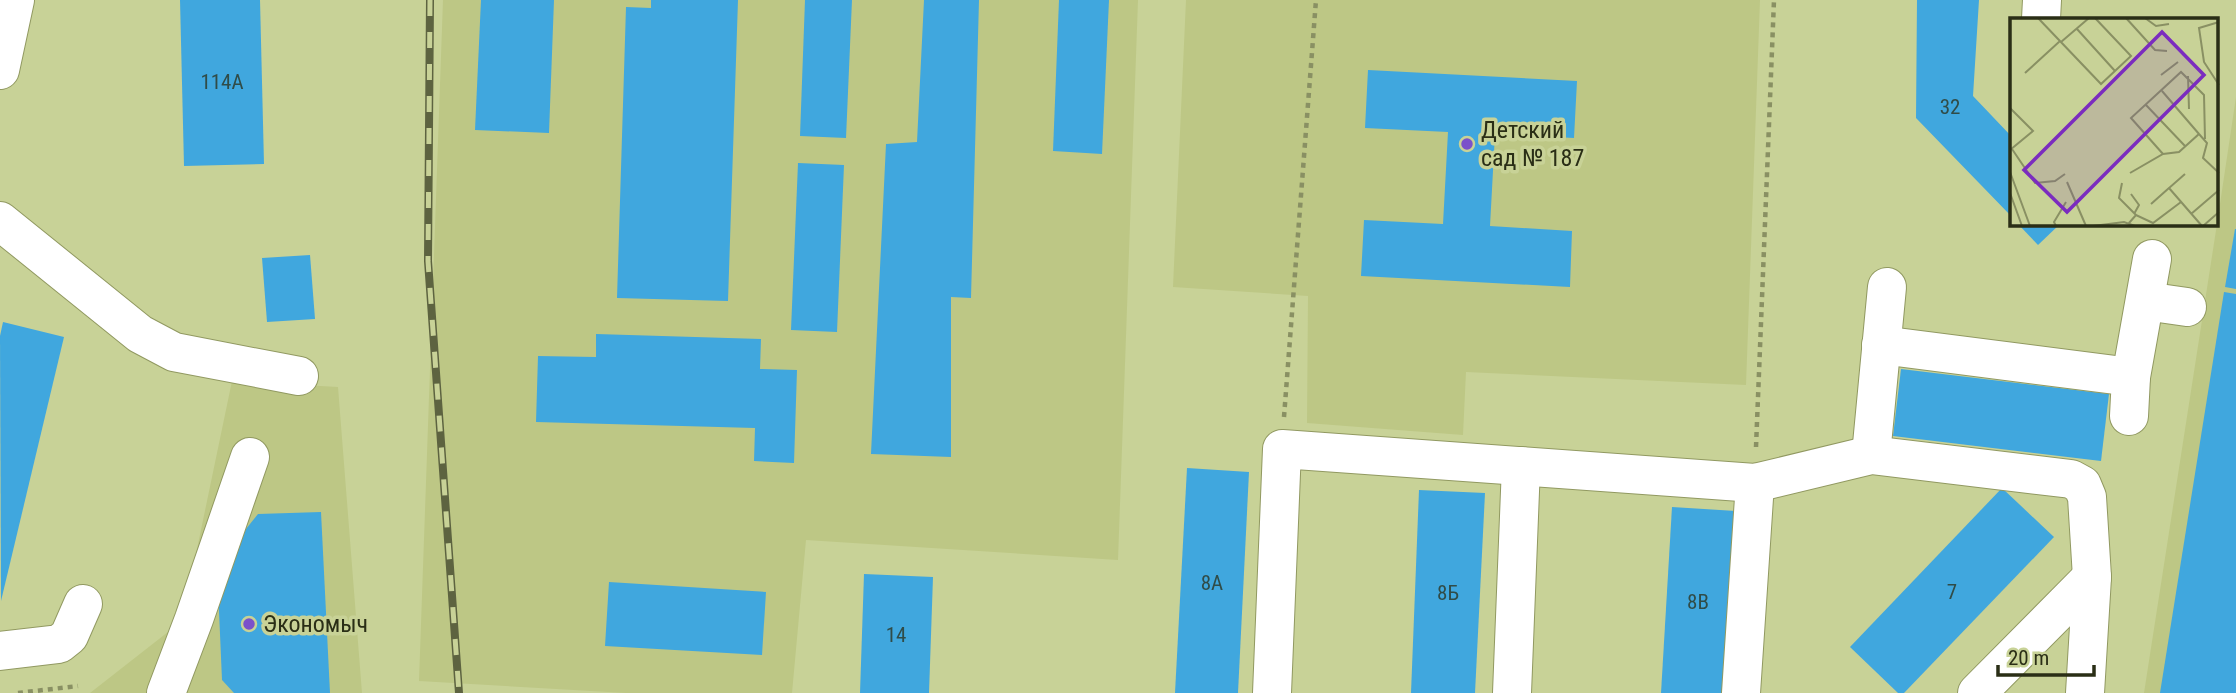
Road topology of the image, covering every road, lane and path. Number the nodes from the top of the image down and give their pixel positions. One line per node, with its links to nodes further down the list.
1 (15, 0): 6 (lane)
2 (1316, 0): 16 (path)
3 (1774, 0): 20 (path)
4 (2042, 0): 5 (lane)
5 (2041, 18)
6 (0, 70)
7 (0, 220): 13 (lane)
8 (2152, 258): 10 (lane)
9 (1887, 287): 12 (lane)
10 (2145, 301): 11 (lane); 14 (lane)
11 (2187, 307)
12 (1881, 345): 14 (lane); 17 (lane)
13 (299, 376)
14 (2131, 377): 15 (lane)
15 (2129, 416)
16 (1282, 449): 19 (lane); 27 (lane)
17 (1871, 455): 20 (lane); 21 (lane)
18 (250, 457): 26 (lane)
19 (1521, 466): 20 (lane); 28 (lane)
20 (1755, 483): 29 (lane)
21 (2092, 578): 30 (lane); 31 (lane)
22 (83, 604): 23 (lane)
23 (0, 651)
24 (18, 693): 25 (path)
25 (74, 693)
26 (166, 693)
27 (1272, 693)
28 (1512, 693)
29 (1741, 693)
30 (1977, 693)
31 (2085, 693)

